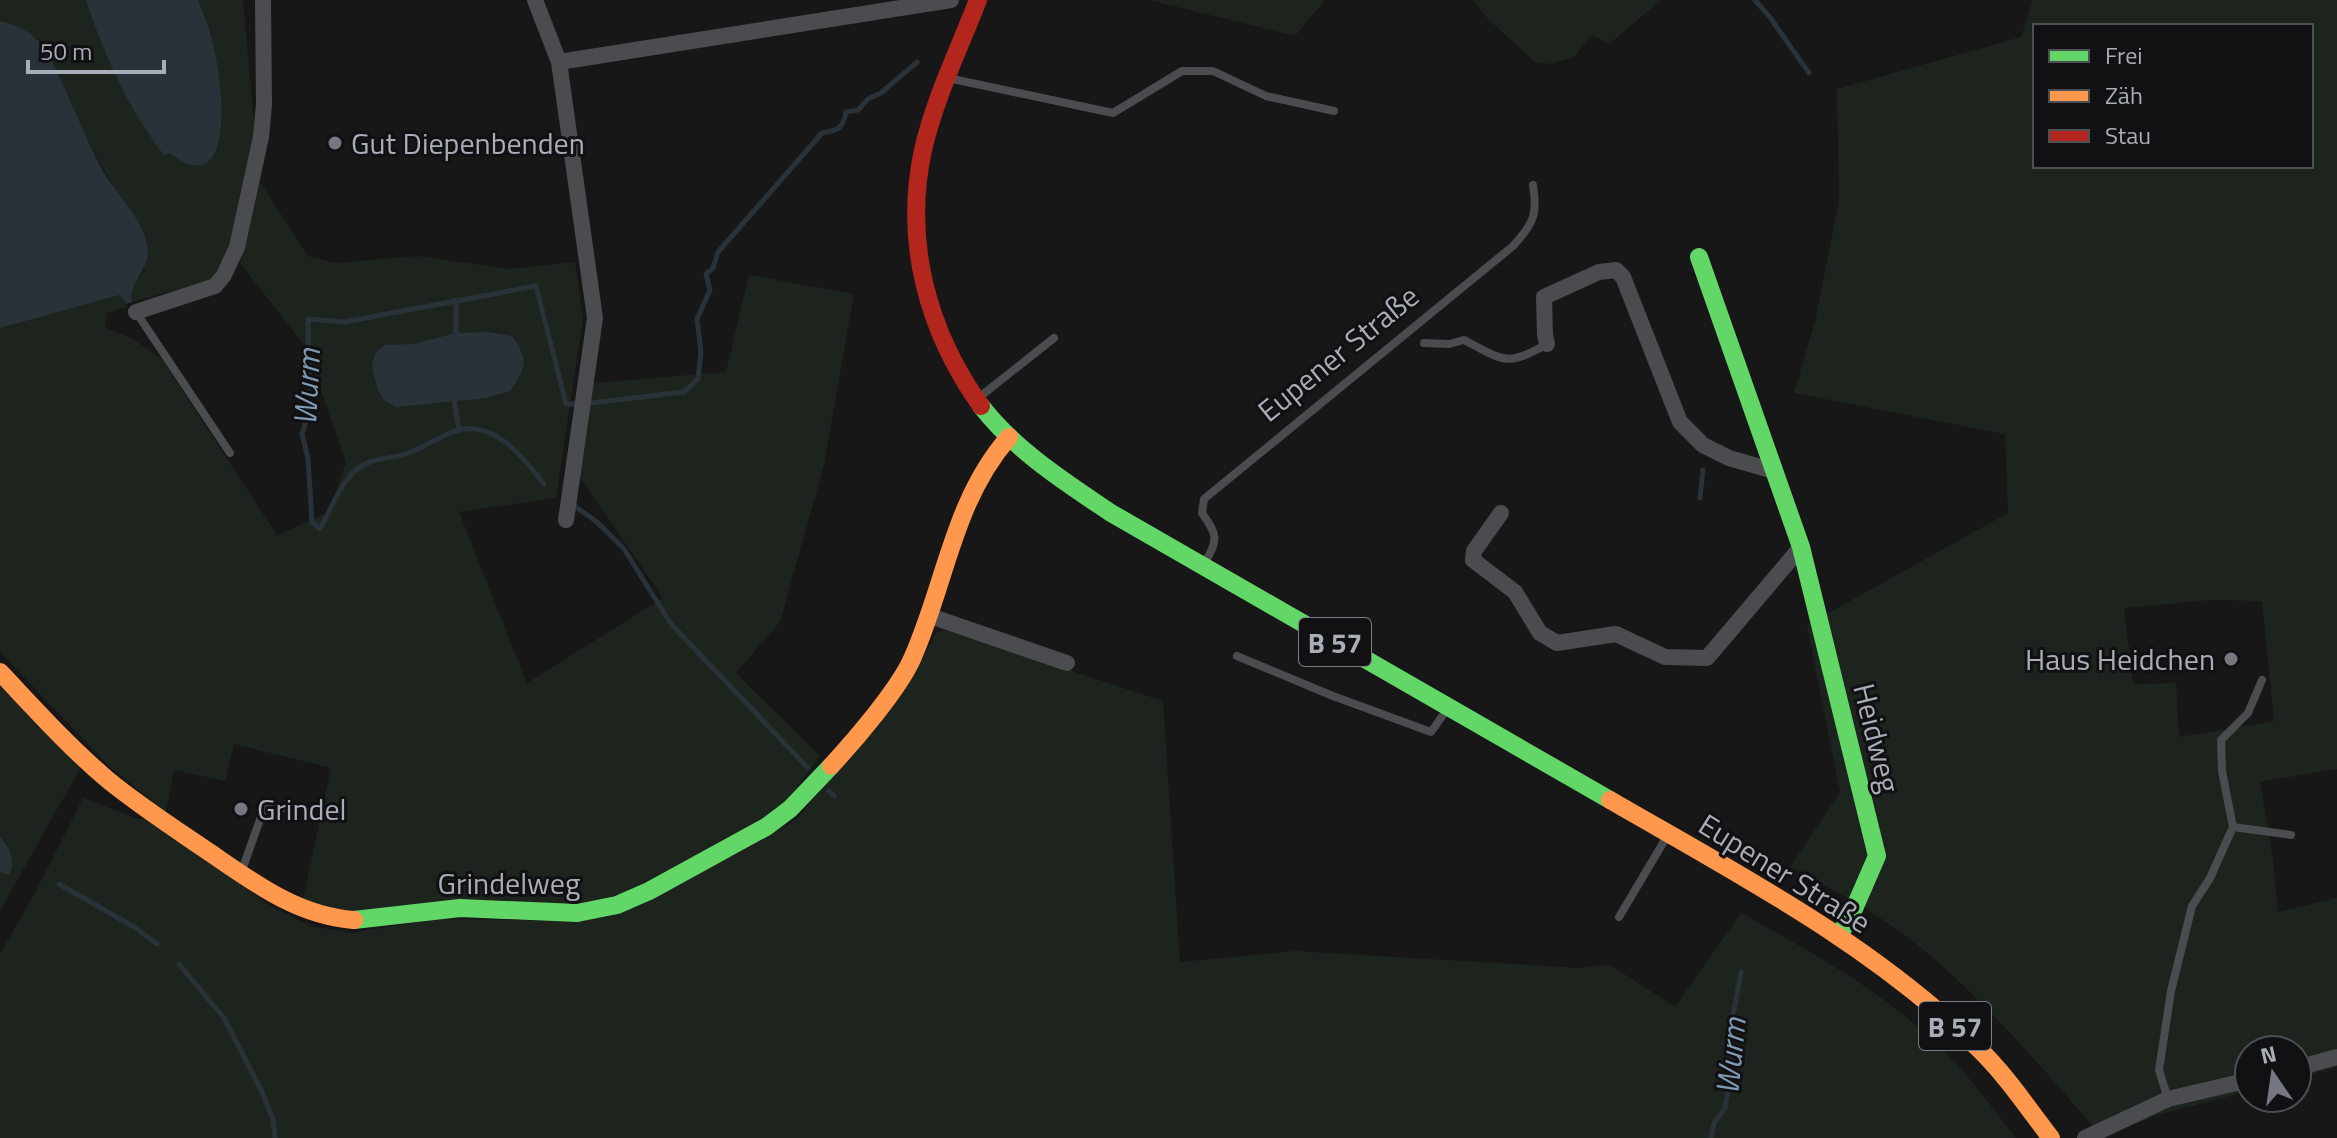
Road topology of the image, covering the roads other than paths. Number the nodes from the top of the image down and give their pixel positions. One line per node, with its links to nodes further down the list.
1 (263, 0): 11 (street)
2 (535, 0): 6 (street)
3 (954, 0): 4 (street); 5 (street)
4 (919, 2): 6 (street)
5 (977, 4): 7 (street, Eupener Straße / B 57)
6 (559, 62): 20 (street)
7 (947, 78): 8 (lane); 15 (street, Eupener Straße / B 57)
8 (1334, 111)
9 (1533, 185): 22 (lane, Eupener Straße)
10 (1699, 257): 18 (street, Heidweg)
11 (136, 312): 17 (lane)
12 (1054, 338): 15 (lane)
13 (1424, 343): 14 (lane)
14 (1547, 344): 18 (street)
15 (977, 399): 16 (street, Eupener Straße / B 57)
16 (1009, 437): 22 (street, Eupener Straße / B 57); 23 (street, Grindelweg)
17 (230, 453)
18 (1774, 471): 21 (street, Heidweg)
19 (1501, 513): 21 (street)
20 (566, 520)
21 (1801, 547): 35 (street, Heidweg)
22 (1203, 566): 28 (street, Eupener Straße / B 57)
23 (930, 616): 25 (street); 33 (street, Grindelweg)
24 (1237, 656): 28 (lane)
25 (1067, 663)
26 (0, 672): 33 (street, Grindelweg)
27 (2262, 680): 30 (lane)
28 (1448, 708): 31 (street, Eupener Straße / B 57)
29 (292, 809): 33 (lane)
30 (2233, 827): 32 (lane); 39 (lane)
31 (1669, 834): 34 (lane); 35 (street, Eupener Straße / B 57)
32 (2291, 835)
33 (241, 874)
34 (1619, 917)
35 (1838, 936): 40 (street, Eupener Straße / B 57)
36 (2337, 1057): 37 (street)
37 (2313, 1064)
38 (2233, 1084): 39 (street)
39 (2168, 1099): 41 (street)
40 (2051, 1138)
41 (2085, 1138)

